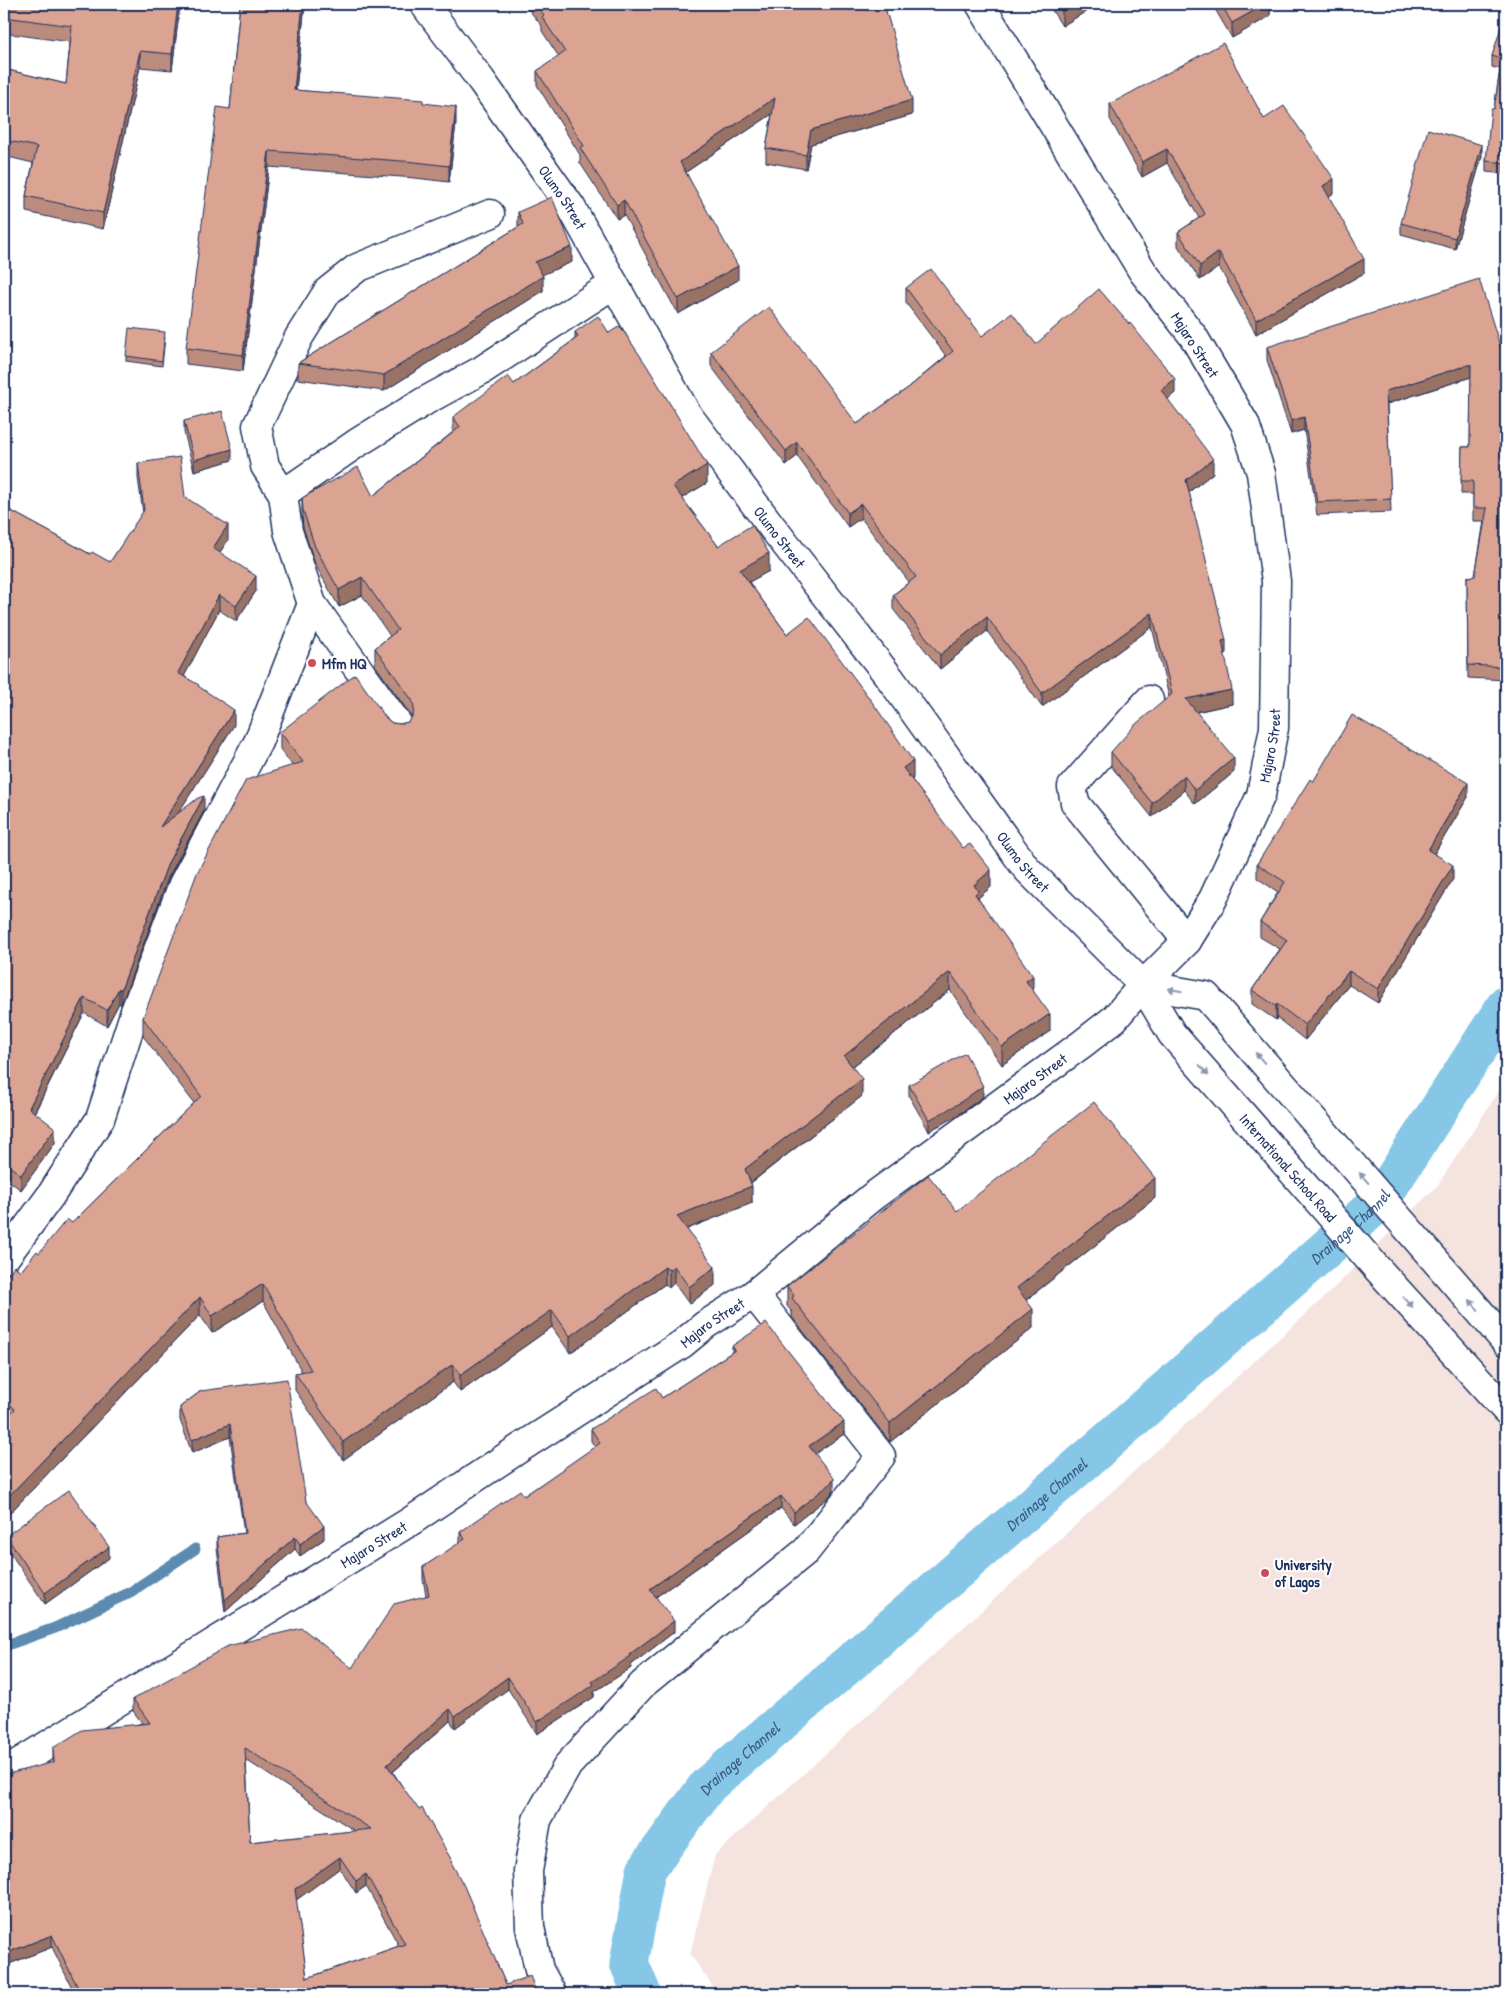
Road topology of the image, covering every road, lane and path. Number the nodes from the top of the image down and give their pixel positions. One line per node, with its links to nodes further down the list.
1 (424, 4): 4 (street, Olumo Street)
2 (980, 4): 9 (street, Majaro Street)
3 (490, 214): 5 (street)
4 (614, 284): 5 (street); 10 (street, Olumo Street)
5 (283, 494): 6 (street)
6 (312, 604): 8 (street); 12 (street)
7 (1149, 700): 9 (street)
8 (399, 726)
9 (1187, 941): 10 (street, Majaro Street)
10 (1143, 985): 11 (street, Olumo Street); 13 (street, Majaro Street); 14 (street, one-way to 10)
11 (1172, 1034): 15 (street, International School Road, one-way to 15)
12 (4, 1259)
13 (754, 1294): 16 (street, Majaro Street); 17 (street)
14 (1506, 1342)
15 (1506, 1410)
16 (4, 1772)
17 (552, 1994)

